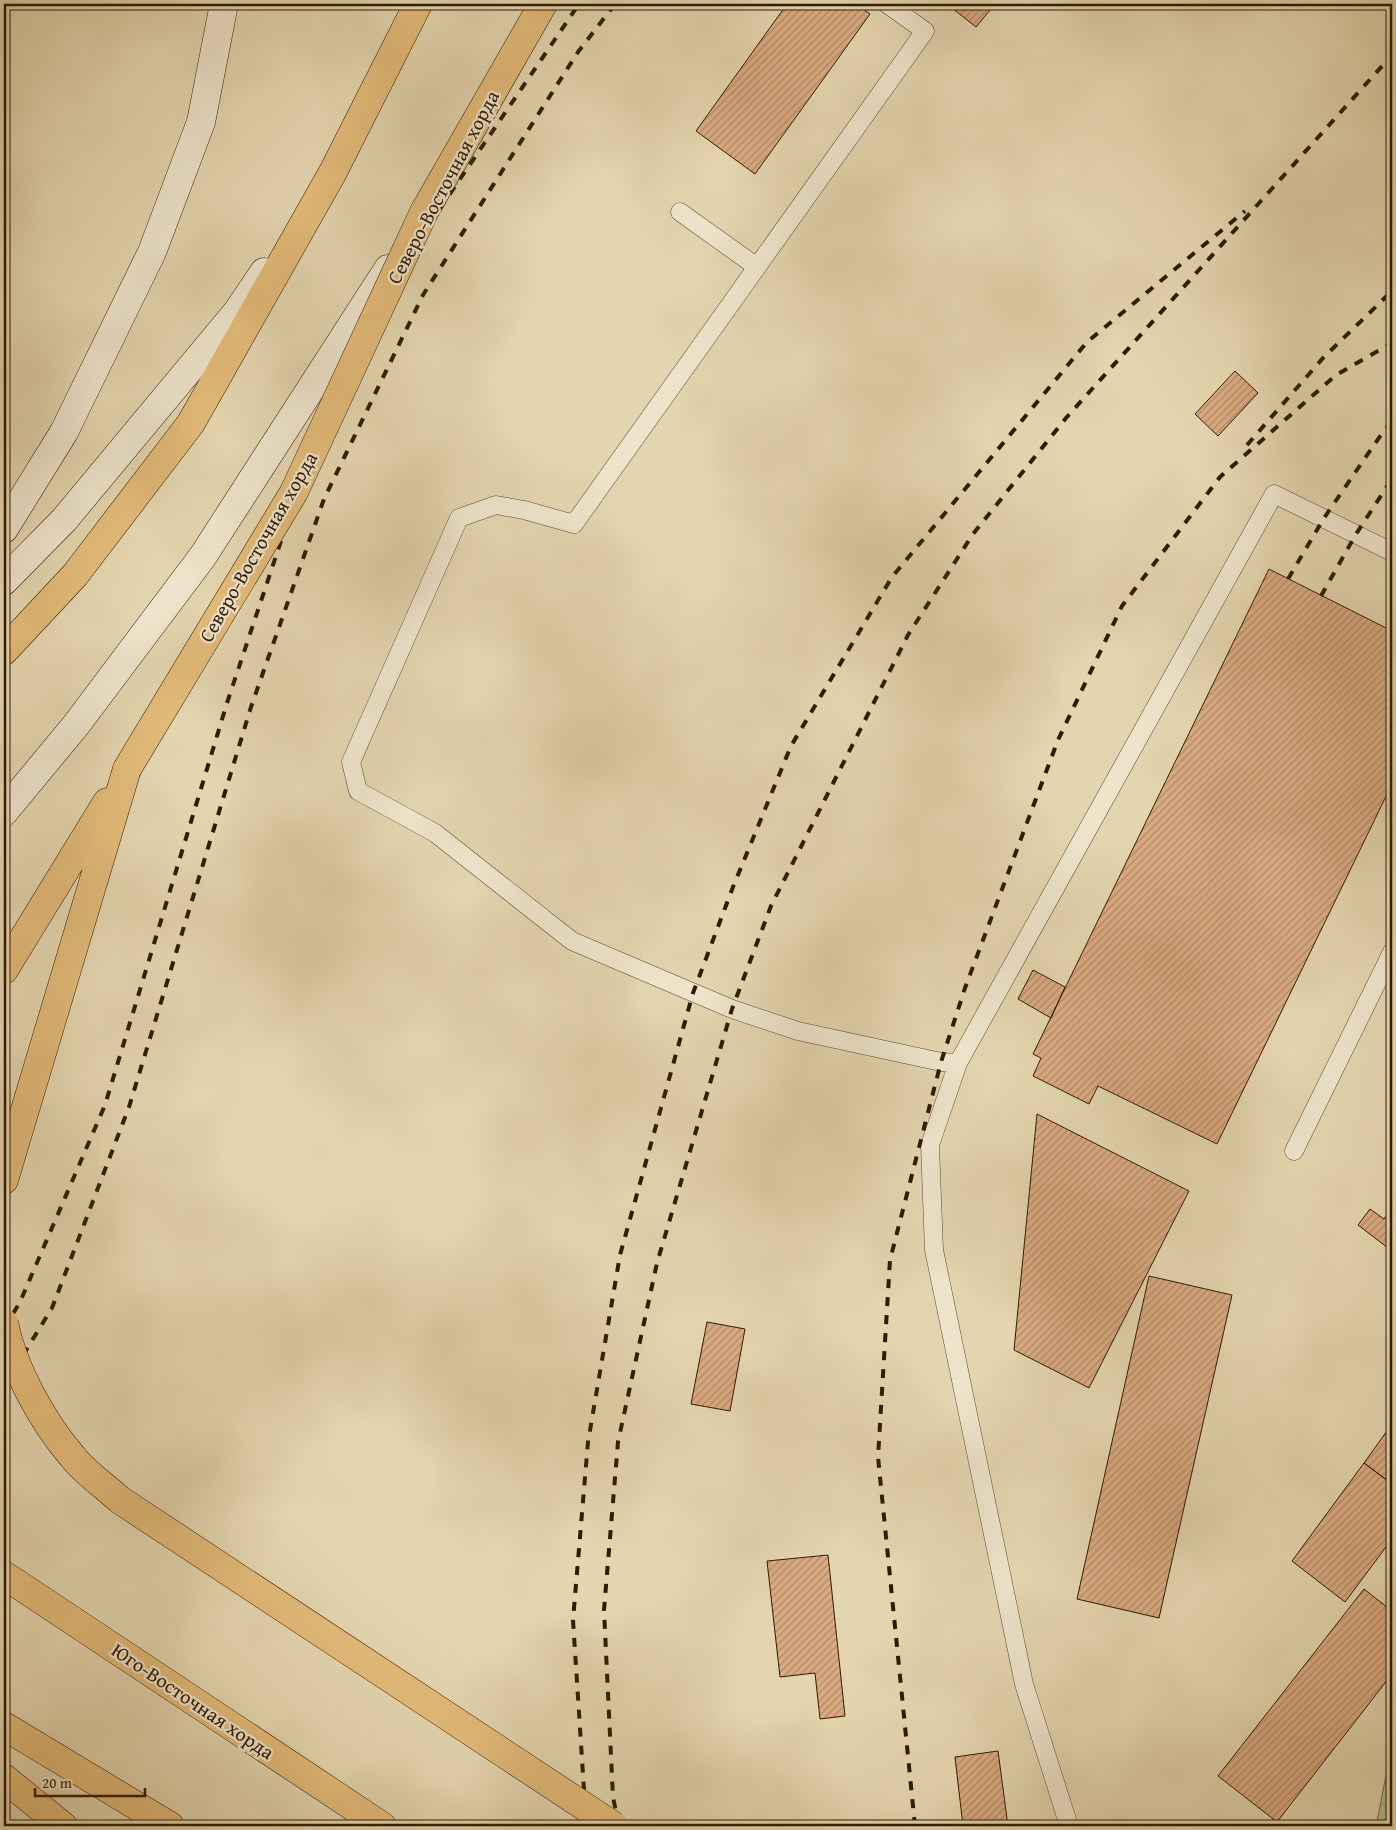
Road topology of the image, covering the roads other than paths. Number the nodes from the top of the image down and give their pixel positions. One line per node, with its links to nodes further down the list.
1 (224, 4): 9 (main road)
2 (418, 4): 5 (main road)
3 (543, 4): 6 (main road, Северо-Восточная хорда)
4 (887, 4): 8 (lane)
5 (333, 172): 11 (main road); 12 (main road)
6 (424, 212): 13 (main road, Северо-Восточная хорда, bridge); 14 (main road, bridge)
7 (680, 212): 8 (lane)
8 (757, 267): 17 (lane)
9 (4, 529)
10 (1392, 552): 17 (lane)
11 (4, 580)
12 (4, 651)
13 (127, 769): 16 (main road, Северо-Восточная хорда); 19 (main road)
14 (4, 812)
15 (1392, 952): 18 (lane)
16 (4, 970)
17 (958, 1063): 28 (lane)
18 (1294, 1150)
19 (4, 1180)
20 (4, 1323): 27 (main road, bridge)
21 (4, 1576): 26 (main road, Юго-Восточная хорда)
22 (4, 1726): 25 (main road)
23 (4, 1778): 24 (main road)
24 (63, 1826)
25 (170, 1826)
26 (382, 1826)
27 (614, 1826)
28 (1070, 1826)

